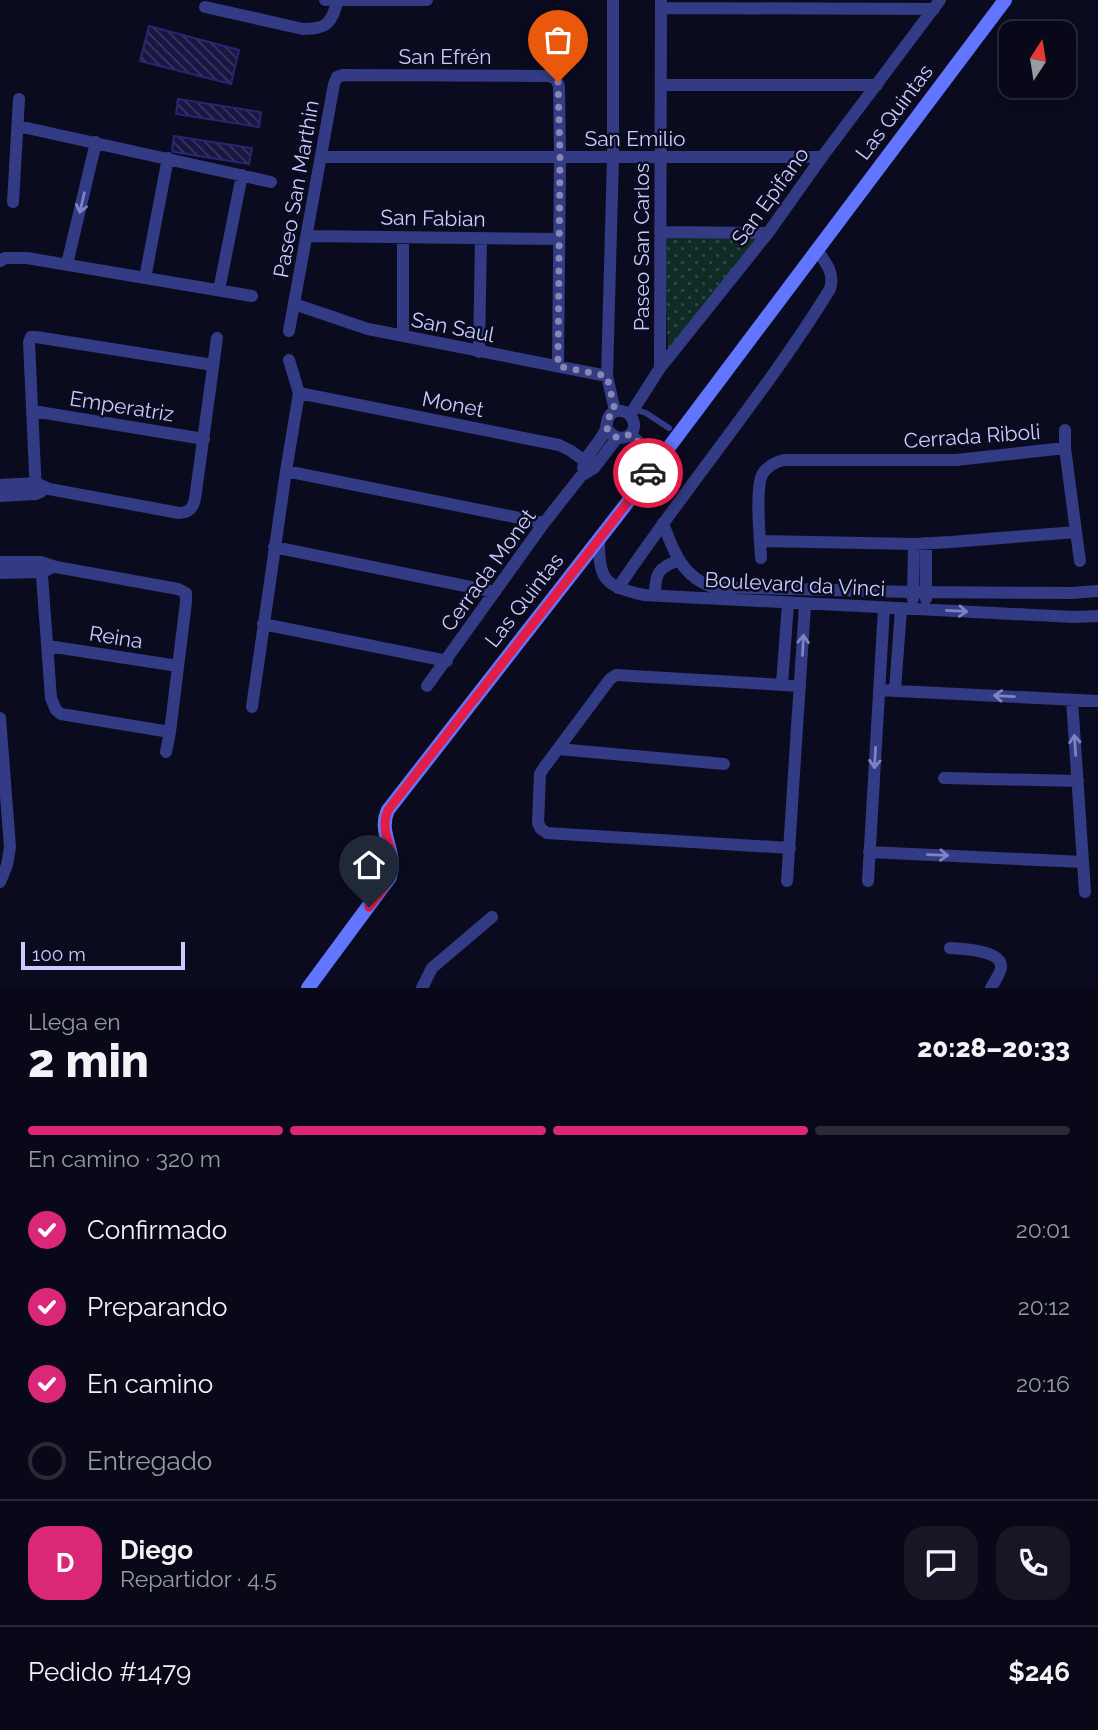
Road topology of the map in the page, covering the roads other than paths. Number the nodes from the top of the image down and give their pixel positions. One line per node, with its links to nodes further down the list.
1 (325, 0): 2 (street)
2 (338, 0): 3 (street); 8 (street)
3 (427, 0)
4 (613, 0): 17 (street)
5 (1005, 0): 30 (street, Las Quintas)
6 (661, 4): 7 (street); 10 (street, Paseo San Carlos)
7 (937, 4): 11 (street, San Epifano)
8 (205, 7)
9 (335, 80): 15 (street, Paseo San Marthin); 16 (street, San Efrén)
10 (661, 85): 11 (street); 20 (street, Paseo San Carlos)
11 (877, 85): 18 (street, San Epifano)
12 (19, 99): 13 (street)
13 (18, 126): 14 (street); 23 (street)
14 (96, 142): 19 (street); 32 (street, one-way to 32)
15 (321, 157): 16 (street, San Emilio); 26 (street, Paseo San Marthin)
16 (560, 157): 17 (street, San Emilio); 29 (street)
17 (612, 157): 20 (street, San Emilio); 45 (street)
18 (822, 157): 20 (street, San Emilio); 25 (street, San Epifano)
19 (167, 158): 21 (street); 33 (street)
20 (661, 158): 24 (street, Paseo San Carlos)
21 (242, 175): 22 (street); 34 (street)
22 (271, 182)
23 (13, 202)
24 (660, 232): 25 (street); 44 (street, Paseo San Carlos)
25 (768, 233): 44 (street, San Epifano)
26 (307, 236): 27 (street, San Fabian); 36 (street, Paseo San Marthin)
27 (402, 237): 28 (street, San Fabian); 38 (street)
28 (481, 238): 29 (street, San Fabian); 40 (street)
29 (559, 239): 43 (street)
30 (817, 250): 57 (street, Las Quintas); 64 (street)
31 (0, 261): 32 (street)
32 (67, 264): 33 (street)
33 (145, 278): 34 (street)
34 (219, 290): 35 (street)
35 (252, 296)
36 (294, 304): 37 (street, Paseo San Marthin); 38 (street, San Saul)
37 (289, 331)
38 (403, 336): 40 (street, San Saul)
39 (218, 338): 42 (street)
40 (479, 352): 43 (street, San Saul)
41 (289, 360): 46 (street)
42 (214, 365): 47 (street); 55 (street)
43 (558, 366): 45 (street, San Saul)
44 (660, 368): 49 (street, San Epifano)
45 (607, 376): 48 (street)
46 (299, 393): 58 (street, Monet); 59 (street)
47 (33, 411): 55 (street, Emperatriz); 61 (street)
48 (615, 411): 49 (street); 51 (street)
49 (632, 412): 50 (lane); 53 (street)
50 (669, 428)
51 (607, 429): 54 (street); 58 (street)
52 (1065, 430): 56 (street)
53 (630, 434): 54 (street); 57 (street)
54 (617, 438): 58 (street)
55 (204, 439): 61 (street)
56 (1065, 448): 65 (street, Cerrada Riboli); 67 (street, Cerrada Riboli)
57 (658, 460): 66 (street, Las Quintas)
58 (589, 464): 63 (street, Cerrada Monet)
59 (286, 471): 63 (street); 69 (street)
60 (0, 485): 61 (street)
61 (40, 488): 62 (street)
62 (0, 496)
63 (544, 523): 79 (street, Cerrada Monet)
64 (663, 523): 71 (street); 77 (street)
65 (1076, 532): 68 (street); 72 (street, Cerrada Riboli)
66 (598, 539): 77 (street); 117 (street, Las Quintas)
67 (760, 541): 68 (street); 70 (street, Cerrada Riboli)
68 (920, 543): 80 (street)
69 (274, 547): 79 (street); 89 (street)
70 (761, 558)
71 (679, 560): 76 (street); 81 (street)
72 (1080, 561)
73 (0, 562): 74 (street)
74 (41, 567): 75 (street); 90 (street); 92 (street)
75 (0, 573)
76 (699, 581): 80 (street, Boulevard da Vinci); 82 (street, Boulevard da Vinci)
77 (614, 585): 81 (street)
78 (1097, 591): 80 (street, Boulevard da Vinci); 86 (street)
79 (495, 592): 91 (street, Cerrada Monet)
80 (919, 592): 87 (street)
81 (655, 595): 82 (street)
82 (693, 598): 83 (street, Boulevard da Vinci)
83 (788, 604): 84 (street, Boulevard da Vinci); 93 (street)
84 (805, 605): 85 (street, Boulevard da Vinci); 95 (street, one-way to 84)
85 (884, 608): 87 (street, Boulevard da Vinci); 96 (street)
86 (1098, 608)
87 (913, 609): 88 (street, Boulevard da Vinci, one-way to 88); 97 (street)
88 (1098, 617)
89 (263, 624): 91 (street); 100 (street)
90 (48, 646): 92 (street, Reina); 102 (street)
91 (446, 661): 94 (street, Cerrada Monet)
92 (178, 666): 102 (street)
93 (782, 684): 95 (street); 103 (street)
94 (427, 686)
95 (800, 686): 108 (street)
96 (878, 690): 97 (street); 109 (street, one-way to 109)
97 (895, 690): 98 (street, one-way to 97)
98 (1072, 700): 99 (street); 107 (street, one-way to 98)
99 (1098, 701)
100 (251, 707)
101 (0, 718): 113 (street)
102 (170, 732): 104 (street)
103 (558, 749): 105 (street); 108 (street)
104 (166, 752)
105 (724, 764)
106 (944, 778): 107 (street)
107 (1078, 781): 110 (street)
108 (790, 848): 111 (street)
109 (869, 852): 110 (street, one-way to 110); 112 (street)
110 (1083, 862): 114 (street)
111 (787, 881)
112 (868, 881)
113 (0, 882)
114 (1085, 892)
115 (492, 917): 118 (street)
116 (950, 947): 119 (street)
117 (308, 988)
118 (422, 988)
119 (992, 988)

